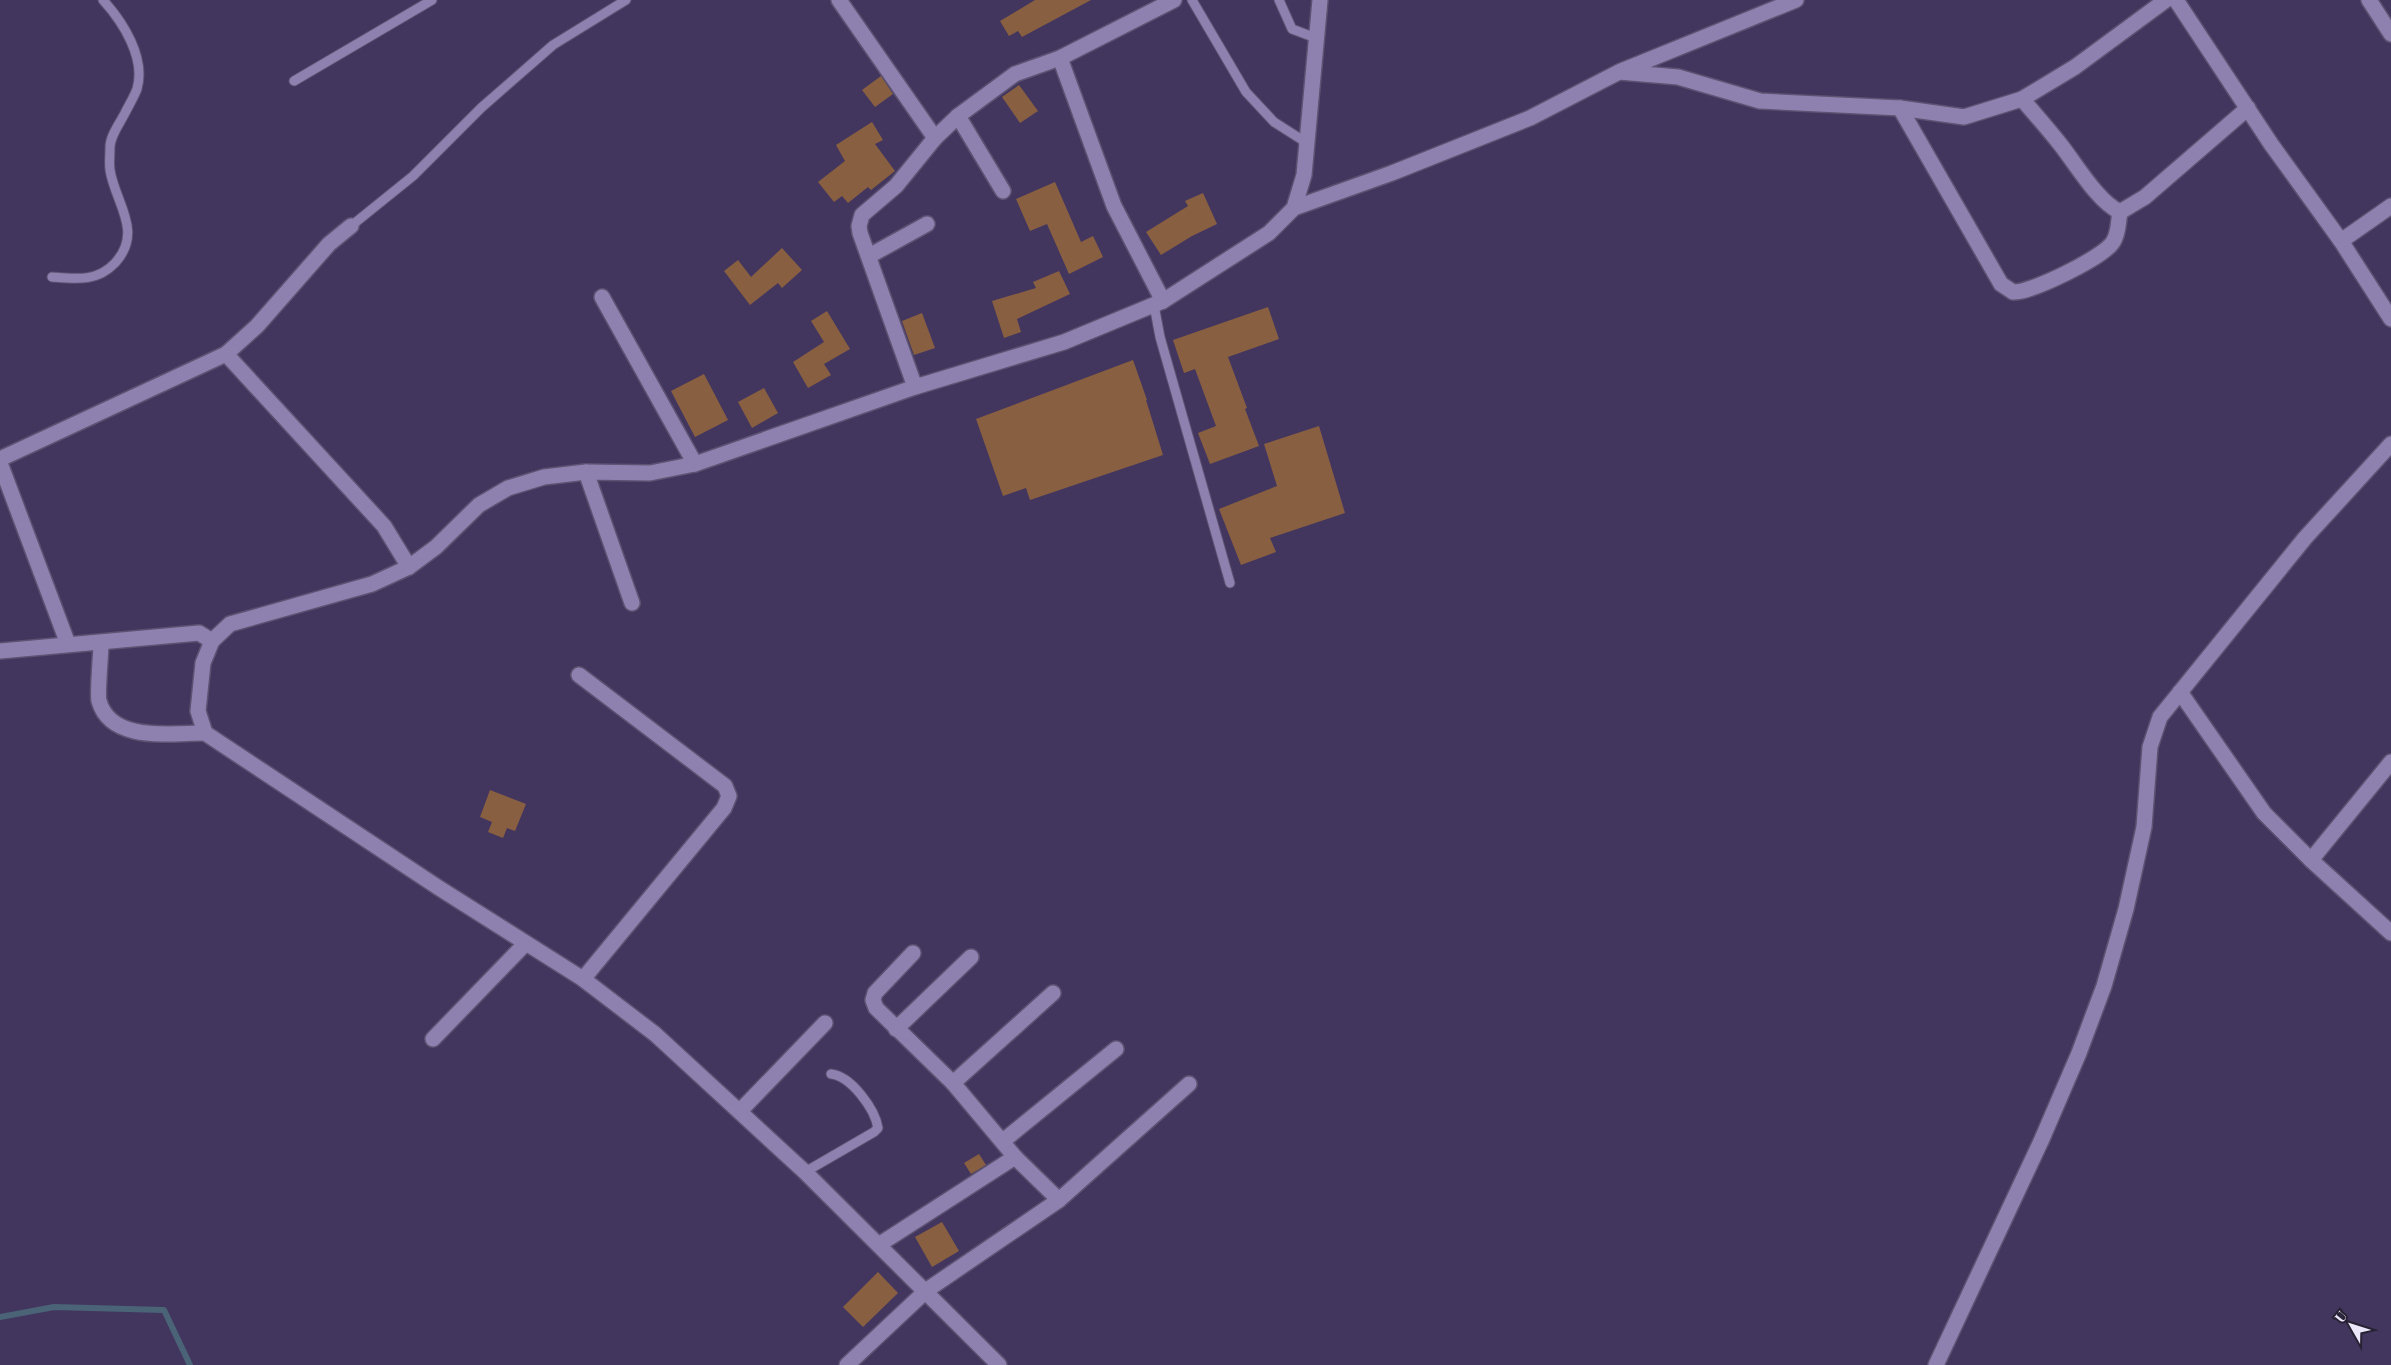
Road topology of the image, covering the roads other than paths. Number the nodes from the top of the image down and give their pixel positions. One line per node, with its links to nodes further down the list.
1 (103, 0): 32 (lane)
2 (432, 0): 17 (lane)
3 (626, 0): 29 (lane)
4 (840, 0): 22 (street)
5 (1174, 0): 15 (street)
6 (1192, 0): 23 (lane)
7 (1279, 0): 14 (lane)
8 (1320, 0): 14 (street)
9 (1796, 0): 16 (street)
10 (2166, 0): 18 (street)
11 (2176, 0): 20 (street)
12 (2369, 0): 13 (street)
13 (2391, 34)
14 (1316, 38): 23 (street)
15 (1060, 58): 21 (street); 34 (street)
16 (1619, 72): 19 (street); 26 (street)
17 (294, 81)
18 (2022, 99): 19 (street); 27 (street)
19 (1900, 108): 27 (street)
20 (2248, 108): 27 (street); 30 (street)
21 (958, 116): 22 (street); 24 (street)
22 (935, 138): 31 (street)
23 (1307, 142): 26 (street)
24 (1004, 191)
25 (2391, 206): 30 (street)
26 (1294, 208): 34 (street)
27 (2120, 212)
28 (928, 224): 31 (street)
29 (351, 226): 36 (street)
30 (2341, 241): 35 (street)
31 (869, 256): 37 (street)
32 (52, 276)
33 (602, 297): 41 (street)
34 (1158, 303): 37 (street); 44 (lane)
35 (2391, 319)
36 (226, 354): 39 (street); 43 (street)
37 (915, 387): 41 (street)
38 (2391, 444): 51 (street)
39 (0, 459)
40 (0, 464): 48 (street)
41 (695, 464): 42 (street)
42 (586, 472): 43 (street); 45 (street)
43 (409, 567): 46 (street)
44 (1230, 583)
45 (632, 603)
46 (212, 641): 47 (street); 52 (street)
47 (101, 643): 48 (street); 52 (street)
48 (68, 644): 49 (street)
49 (0, 651)
50 (579, 675): 59 (street)
51 (2180, 692): 54 (street); 77 (street)
52 (205, 733): 56 (street)
53 (2391, 762): 54 (street)
54 (2311, 860): 55 (street)
55 (2391, 933)
56 (525, 944): 59 (street); 63 (street)
57 (913, 953): 62 (street)
58 (972, 957): 62 (street)
59 (583, 979): 68 (street)
60 (1053, 993): 66 (street)
61 (825, 1023): 68 (street)
62 (896, 1029): 66 (street)
63 (432, 1040)
64 (1116, 1048): 69 (street)
65 (831, 1074): 71 (lane)
66 (953, 1083): 69 (street)
67 (1189, 1084): 72 (street)
68 (740, 1111): 71 (street)
69 (1003, 1141): 70 (street)
70 (1015, 1156): 72 (street); 73 (street)
71 (805, 1172): 73 (street)
72 (1059, 1200): 74 (street)
73 (880, 1244): 74 (street)
74 (926, 1290): 75 (street); 76 (street)
75 (847, 1365)
76 (999, 1365)
77 (1936, 1365)

